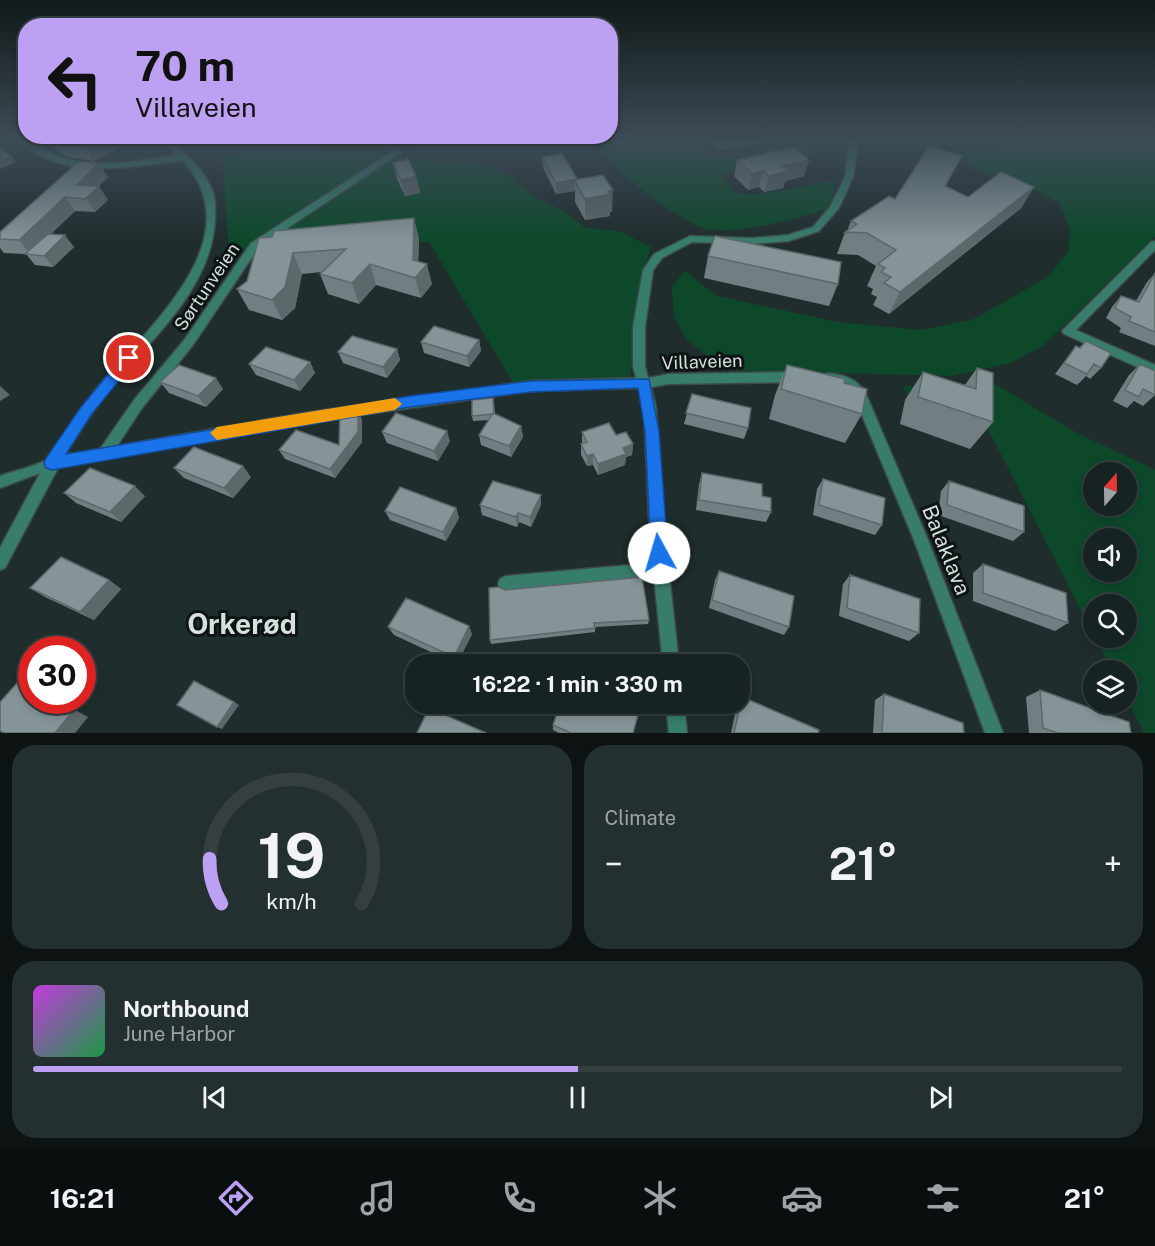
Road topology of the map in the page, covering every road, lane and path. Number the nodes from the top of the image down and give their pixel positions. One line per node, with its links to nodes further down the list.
1 (199, 173): 9 (street)
2 (365, 173): 8 (street, Sørtunveien)
3 (849, 173): 6 (street)
4 (1155, 244): 5 (street)
5 (1155, 370)
6 (644, 383): 7 (street, Villaveien); 8 (street, Villaveien); 12 (street)
7 (854, 385): 17 (street, Balaklava)
8 (104, 454): 9 (street, Villaveien)
9 (52, 463): 10 (street, Villaveien); 11 (street)
10 (0, 482)
11 (0, 563)
12 (661, 570): 13 (street); 14 (street)
13 (506, 584)
14 (670, 654)
15 (676, 714): 16 (street)
16 (678, 733)
17 (994, 733)

